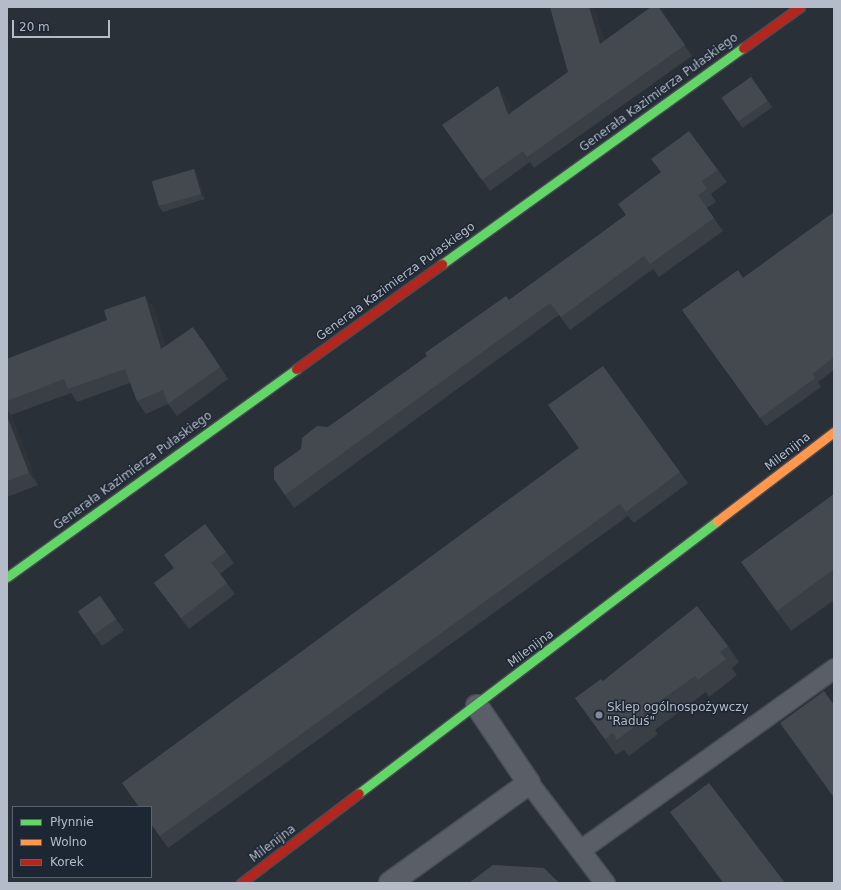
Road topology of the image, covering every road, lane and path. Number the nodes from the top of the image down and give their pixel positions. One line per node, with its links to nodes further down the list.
1 (800, 7): 3 (street, Generała Kazimierza Pułaskiego)
2 (834, 432): 5 (street, Milenijna)
3 (7, 577)
4 (834, 668): 7 (lane)
5 (477, 706): 6 (street); 8 (street, Milenijna)
6 (529, 783): 7 (lane); 9 (street)
7 (580, 850): 10 (lane)
8 (241, 883)
9 (390, 883)
10 (605, 883)

